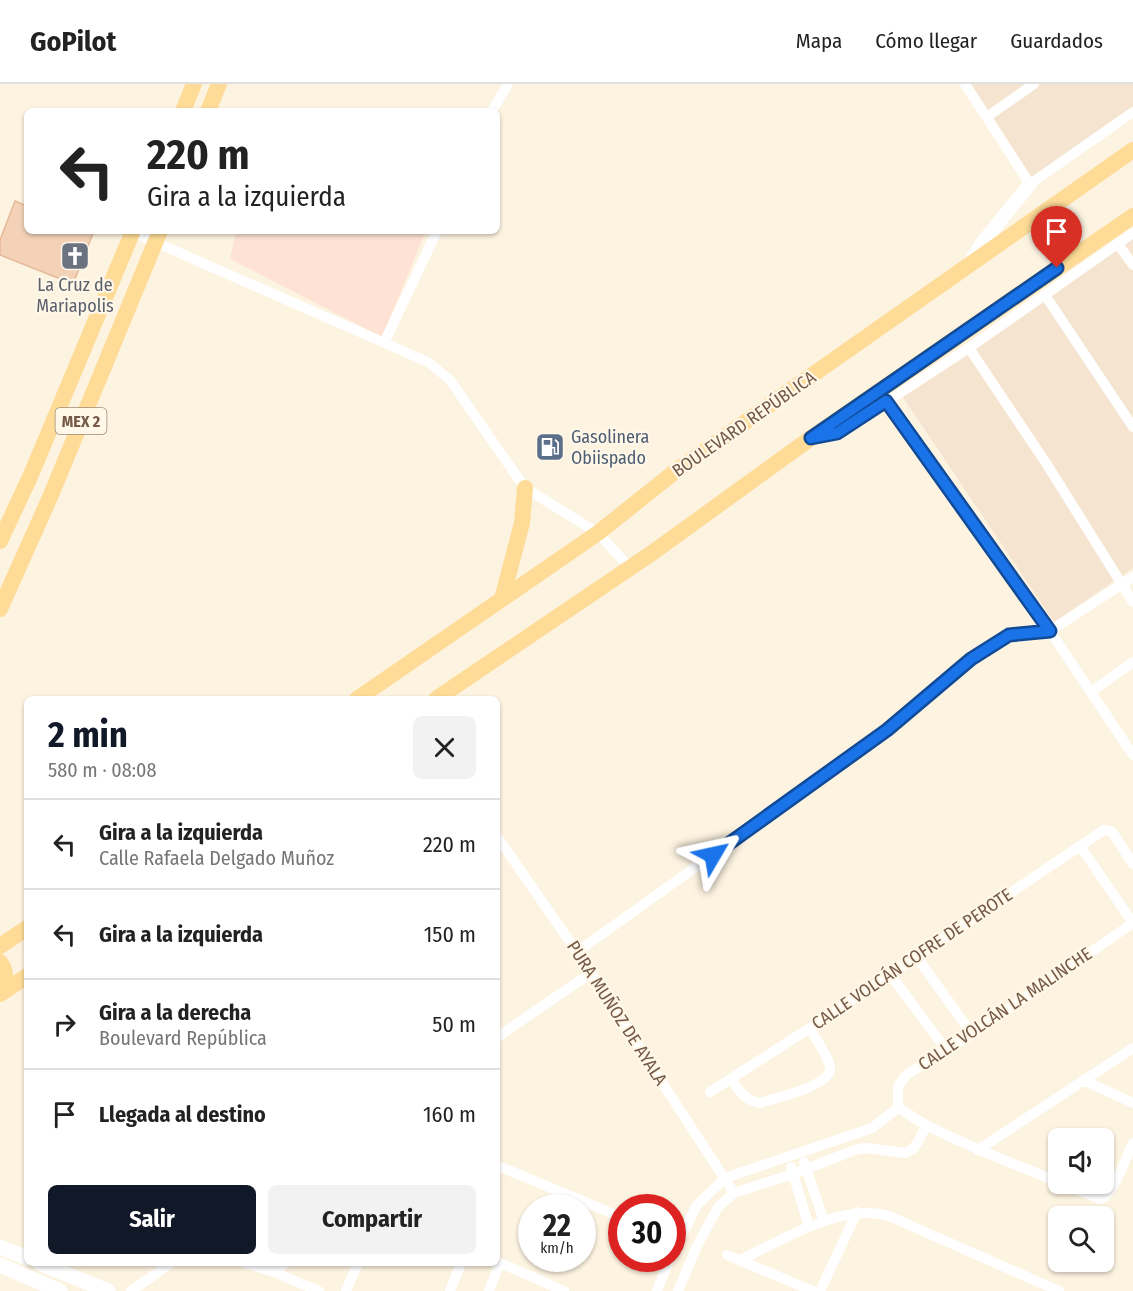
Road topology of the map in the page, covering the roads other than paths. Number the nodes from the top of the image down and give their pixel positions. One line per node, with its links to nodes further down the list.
1 (194, 84): 6 (main road)
2 (219, 84): 7 (main road)
3 (508, 84): 8 (street)
4 (965, 84): 10 (street)
5 (1034, 84): 10 (street)
6 (184, 108)
7 (209, 108)
8 (494, 108)
9 (1133, 112): 12 (street)
10 (987, 117): 12 (street)
11 (1133, 150): 19 (main road, BOULEVARD REPÚBLICA)
12 (1030, 184): 19 (street)
13 (1133, 216): 26 (main road)
14 (1133, 233): 18 (street)
15 (131, 234): 29 (main road, MEX 2)
16 (436, 234): 22 (street)
17 (157, 236): 22 (street); 35 (main road, MEX 2)
18 (1118, 244): 20 (street); 21 (street)
19 (969, 265): 28 (main road, BOULEVARD REPÚBLICA)
20 (1133, 265)
21 (1045, 295): 23 (street); 25 (street)
22 (385, 341): 27 (street)
23 (969, 348): 24 (street); 32 (street)
24 (886, 401): 26 (street); 36 (street)
25 (1133, 427)
26 (811, 438): 30 (main road)
27 (525, 488): 28 (street); 33 (main road)
28 (598, 533): 30 (street); 33 (main road, BOULEVARD REPÚBLICA)
29 (0, 541)
30 (630, 568): 40 (main road)
31 (1133, 577): 32 (street)
32 (1123, 584): 34 (street); 36 (street)
33 (502, 599): 39 (main road, BOULEVARD REPÚBLICA)
34 (1133, 602)
35 (0, 609)
36 (1050, 631): 38 (street); 48 (street)
37 (1133, 662): 38 (street)
38 (1091, 692): 41 (street)
39 (361, 696)
40 (440, 696)
41 (1133, 755)
42 (500, 841): 48 (street, PURA MUÑOZ DE AYALA)
43 (1080, 846): 44 (street, CALLE VOLCÁN COFRE DE PEROTE); 45 (street); 49 (street, CALLE VOLCÁN COFRE DE PEROTE)
44 (1133, 864)
45 (1133, 923): 57 (street, CALLE VOLCÁN LA MALINCHE)
46 (24, 930): 47 (main road)
47 (0, 946)
48 (577, 952): 51 (street, PURA MUÑOZ DE AYALA)
49 (916, 956): 52 (street, CALLE VOLCÁN COFRE DE PEROTE); 57 (street)
50 (0, 962): 54 (main road)
51 (591, 973): 58 (street); 74 (street, PURA MUÑOZ DE AYALA)
52 (890, 974): 56 (street, CALLE VOLCÁN COFRE DE PEROTE); 60 (street)
53 (24, 978): 55 (main road)
54 (0, 985)
55 (0, 994)
56 (810, 1028): 61 (street, CALLE VOLCÁN COFRE DE PEROTE); 61 (street)
57 (972, 1034): 60 (street, CALLE VOLCÁN LA MALINCHE)
58 (500, 1035)
59 (1133, 1048): 62 (street)
60 (947, 1051): 65 (street, CALLE VOLCÁN LA MALINCHE)
61 (731, 1079): 63 (street, CALLE VOLCÁN COFRE DE PEROTE)
62 (1083, 1080): 64 (street); 68 (street)
63 (710, 1092)
64 (1133, 1103)
65 (898, 1108): 66 (street); 69 (street)
66 (926, 1125): 68 (street); 72 (street)
67 (1133, 1143): 76 (street)
68 (978, 1150): 75 (street)
69 (801, 1153): 70 (street); 72 (street)
70 (789, 1157): 73 (street); 74 (street)
71 (500, 1167): 80 (street)
72 (806, 1168): 73 (street); 82 (street)
73 (793, 1174): 77 (street); 84 (street)
74 (725, 1178): 77 (street, PURA MUÑOZ DE AYALA); 83 (street)
75 (1048, 1178)
76 (1114, 1185)
77 (734, 1193): 87 (street)
78 (1088, 1194): 79 (street)
79 (1108, 1194)
80 (608, 1211)
81 (858, 1212): 82 (street); 102 (street); 114 (street)
82 (824, 1221): 84 (street)
83 (686, 1222)
84 (809, 1227): 90 (street)
85 (686, 1243): 87 (street)
86 (0, 1248): 89 (main road)
87 (696, 1248): 112 (street)
88 (727, 1255): 90 (street)
89 (24, 1257)
90 (740, 1260): 113 (street)
91 (500, 1263): 110 (street)
92 (0, 1265): 103 (main road)
93 (46, 1266): 104 (main road)
94 (167, 1266): 105 (street)
95 (255, 1266): 100 (street)
96 (282, 1266): 100 (street)
97 (357, 1266): 107 (street)
98 (460, 1266): 108 (street)
99 (497, 1266): 109 (street)
100 (274, 1272): 106 (street)
101 (665, 1272): 111 (street)
102 (1034, 1286): 115 (street)
103 (60, 1291)
104 (108, 1291)
105 (131, 1291)
106 (319, 1291)
107 (346, 1291)
108 (450, 1291)
109 (489, 1291)
110 (564, 1291)
111 (657, 1291)
112 (678, 1291)
113 (813, 1291)
114 (820, 1291)
115 (1059, 1291)

